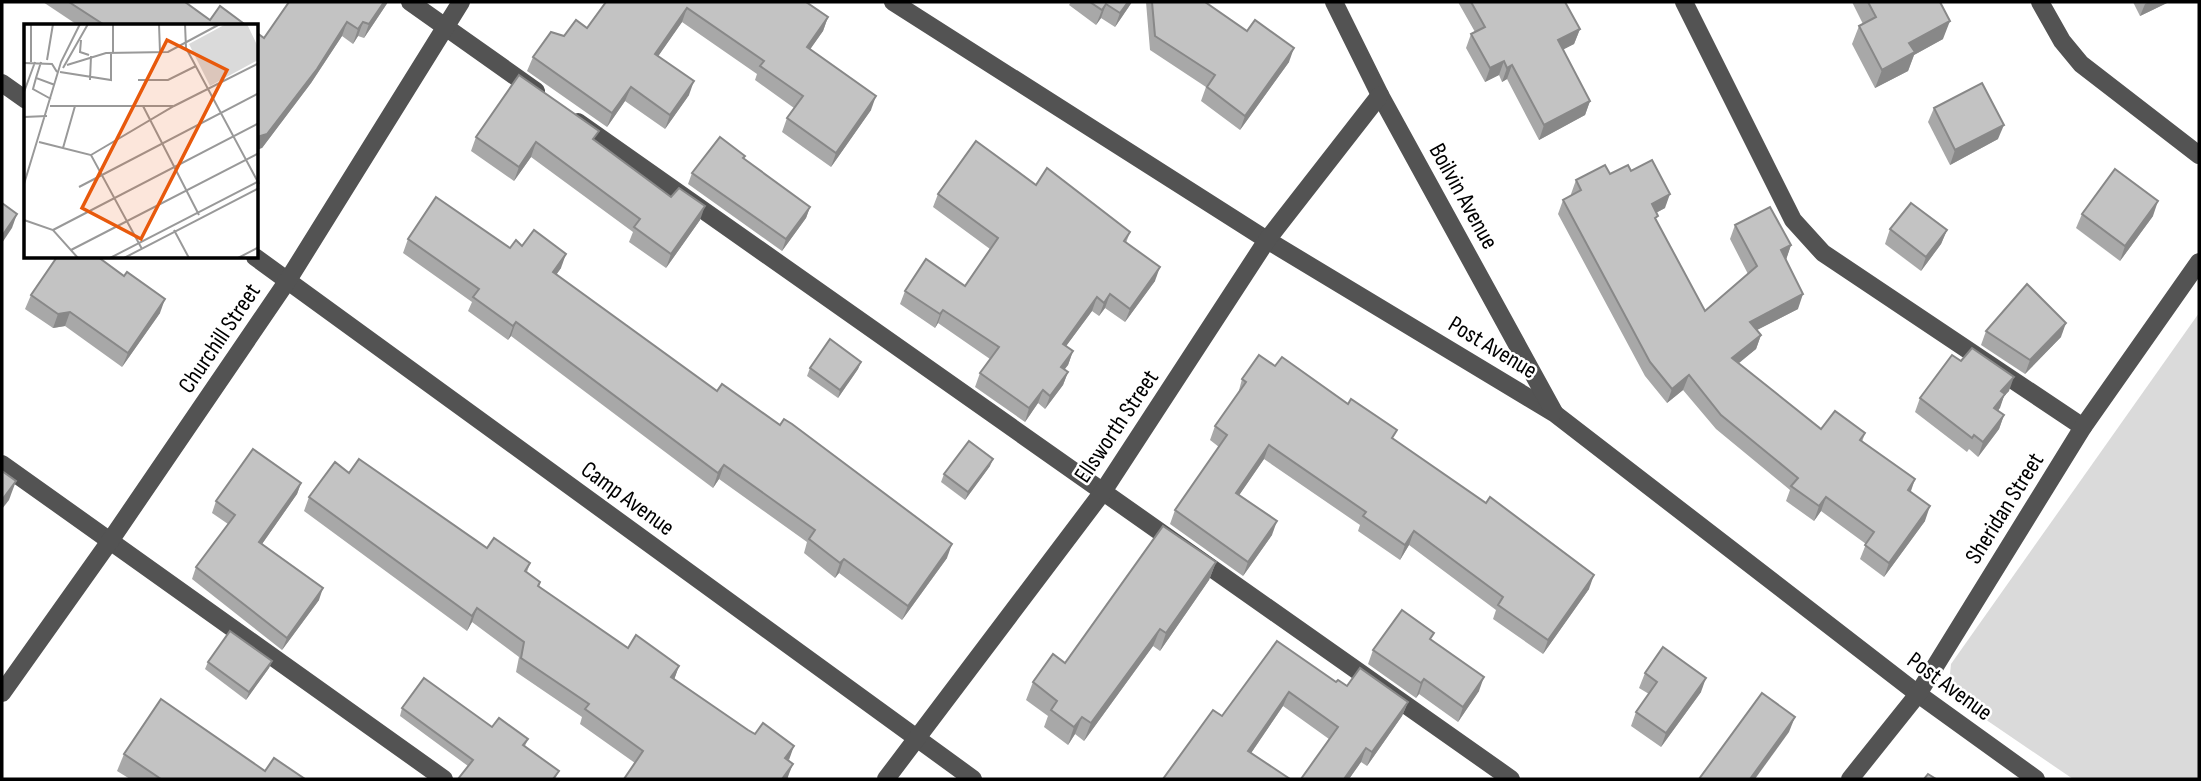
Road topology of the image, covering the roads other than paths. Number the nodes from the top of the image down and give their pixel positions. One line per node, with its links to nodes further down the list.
1 (410, 2): 7 (street)
2 (461, 2): 7 (street, Churchill Street)
3 (894, 2): 14 (street, Post Avenue)
4 (1334, 2): 9 (street, Boilvin Avenue)
5 (1684, 2): 19 (street)
6 (2040, 2): 13 (street)
7 (444, 26): 11 (street); 17 (street, Churchill Street)
8 (2, 83): 10 (street)
9 (1380, 95): 14 (street, Ellsworth Street); 18 (street, Boilvin Avenue)
10 (24, 99)
11 (546, 99)
12 (569, 115): 21 (street)
13 (2199, 155)
14 (1267, 240): 18 (street, Post Avenue); 21 (street, Ellsworth Street)
15 (258, 259): 17 (street, Camp Avenue)
16 (2199, 262): 19 (street, Sheridan Street)
17 (288, 280): 22 (street, Churchill Street); 25 (street, Camp Avenue)
18 (1554, 412): 24 (street, Post Avenue)
19 (2083, 428): 24 (street, Sheridan Street)
20 (2, 464): 22 (street)
21 (1102, 493): 25 (street, Ellsworth Street); 29 (street)
22 (110, 541): 23 (street, Churchill Street); 26 (street)
23 (2, 693)
24 (1918, 694): 30 (street, Sheridan Street); 31 (street, Post Avenue)
25 (916, 739): 27 (street, Ellsworth Street); 28 (street, Camp Avenue)
26 (444, 779)
27 (886, 779)
28 (973, 779)
29 (1511, 779)
30 (1850, 779)
31 (2036, 779)

